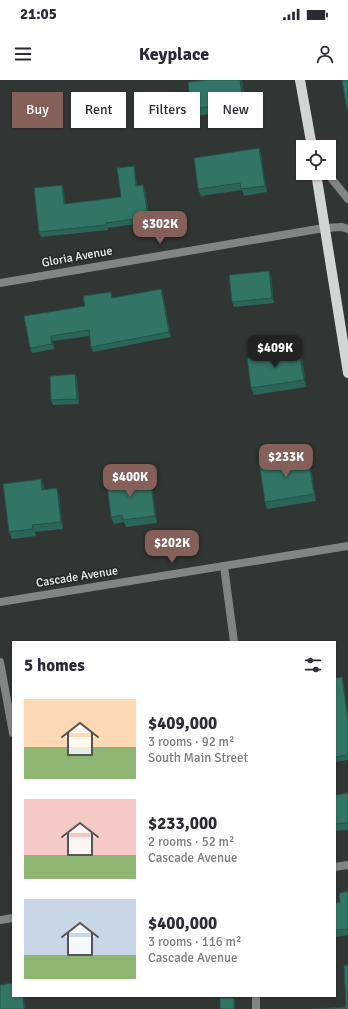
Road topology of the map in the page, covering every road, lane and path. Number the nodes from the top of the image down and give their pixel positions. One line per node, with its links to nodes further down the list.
1 (300, 80): 2 (main road)
2 (311, 140)
3 (317, 180): 6 (main road)
4 (333, 180): 5 (street)
5 (348, 199)
6 (324, 228): 7 (street, Gloria Avenue); 8 (street, Gloria Avenue); 9 (main road)
7 (348, 228)
8 (0, 282)
9 (348, 373)
10 (348, 546): 11 (street, Cascade Avenue)
11 (224, 566): 12 (street, Cascade Avenue); 13 (street)
12 (0, 602)
13 (234, 641)
14 (0, 662): 15 (street)
15 (12, 728)
16 (348, 865): 17 (street)
17 (336, 867)
18 (12, 918): 19 (street)
19 (0, 920)
20 (256, 997): 21 (street)
21 (256, 1009)

